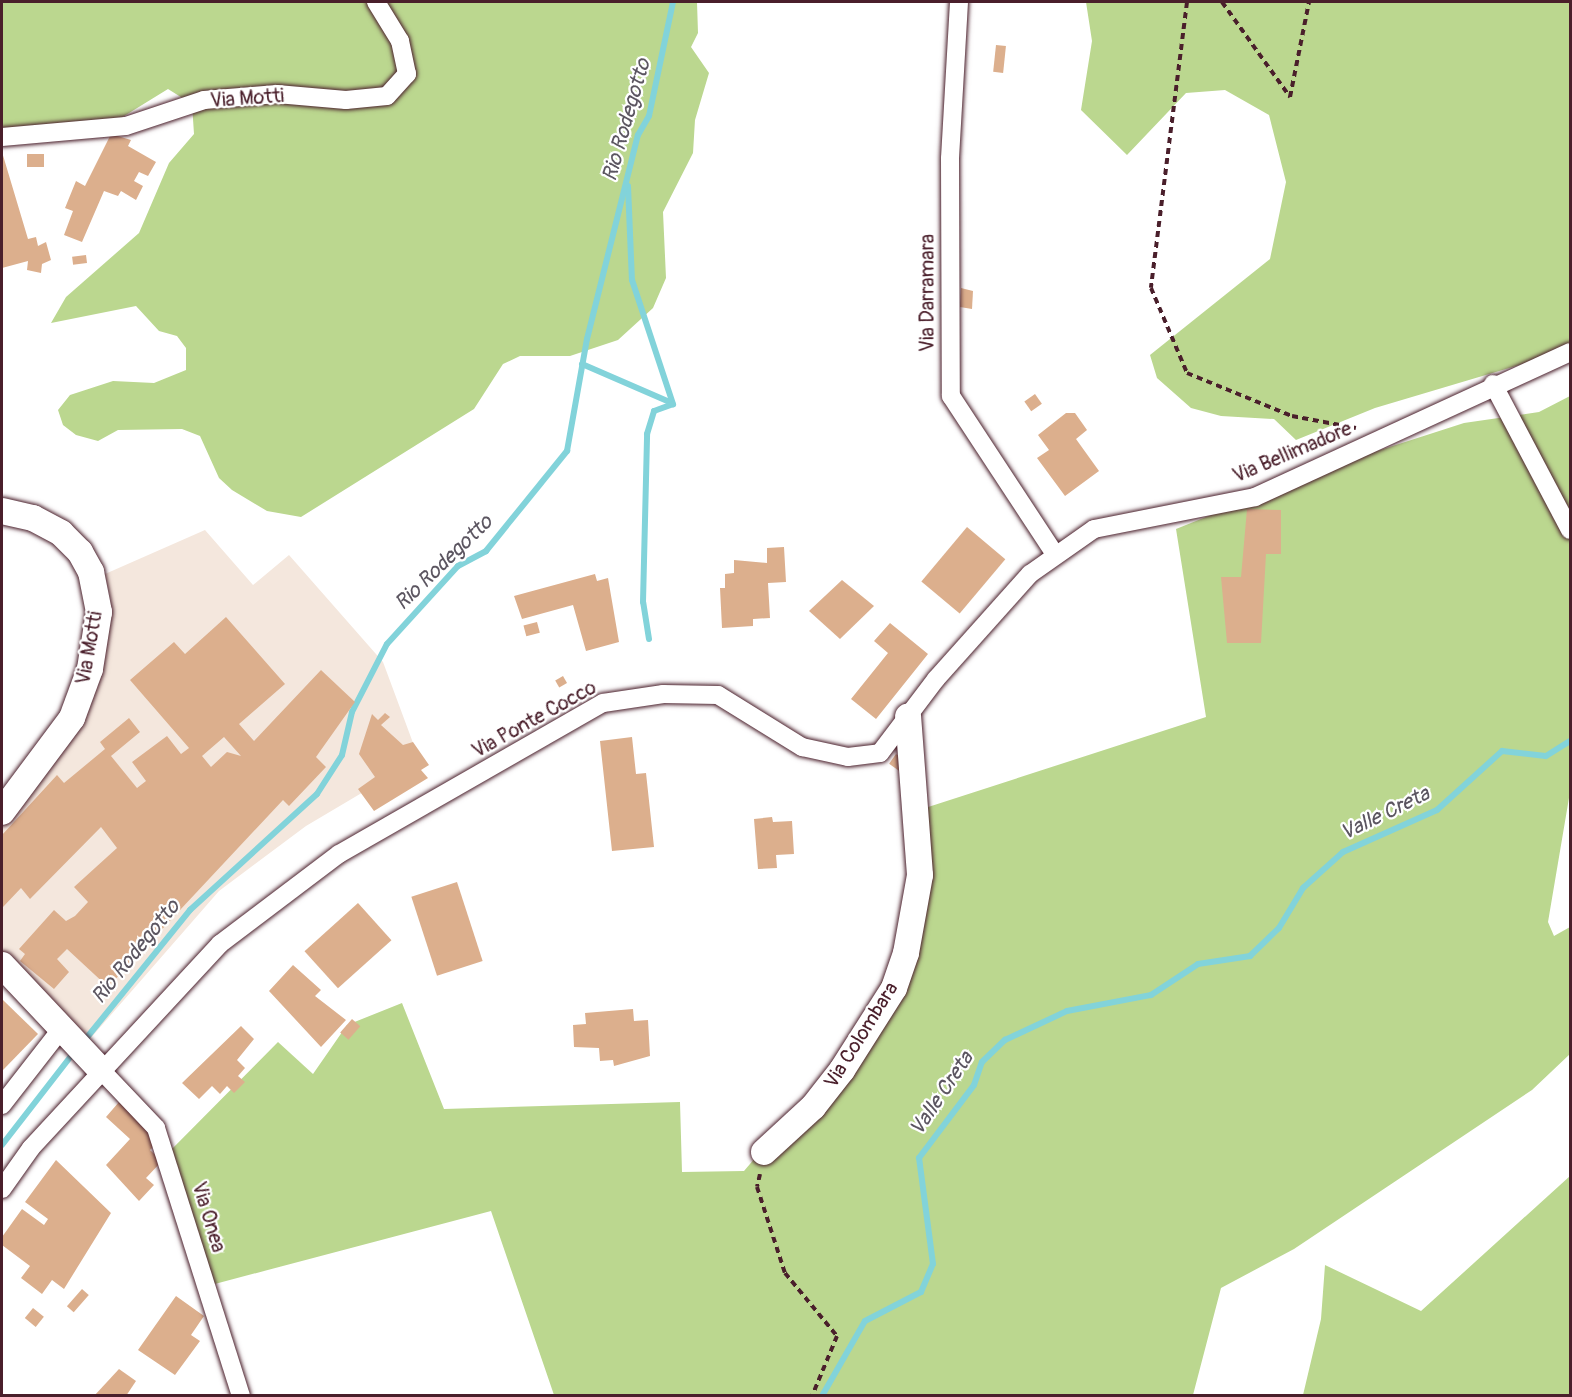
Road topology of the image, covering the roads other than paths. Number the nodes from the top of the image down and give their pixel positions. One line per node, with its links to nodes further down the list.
1 (376, 2): 3 (street, Via Motti)
2 (959, 2): 8 (street, Via Darramara)
3 (2, 137)
4 (1570, 352): 5 (street, Via Bellimadore)
5 (1493, 384): 7 (street); 8 (street, Via Bellimadore)
6 (2, 511): 11 (street, Via Motti)
7 (1570, 530)
8 (1054, 554): 9 (street, Via Bellimadore)
9 (1030, 574): 10 (street, Via Ponte Cocco)
10 (908, 716): 14 (street, Via Ponte Cocco); 16 (street, Via Colombara)
11 (2, 812)
12 (2, 965): 13 (street)
13 (66, 1032): 14 (street); 15 (street)
14 (95, 1064): 17 (street, Via Ponte Cocco); 18 (street, Via Onea)
15 (2, 1105)
16 (764, 1152)
17 (2, 1189)
18 (241, 1395)

